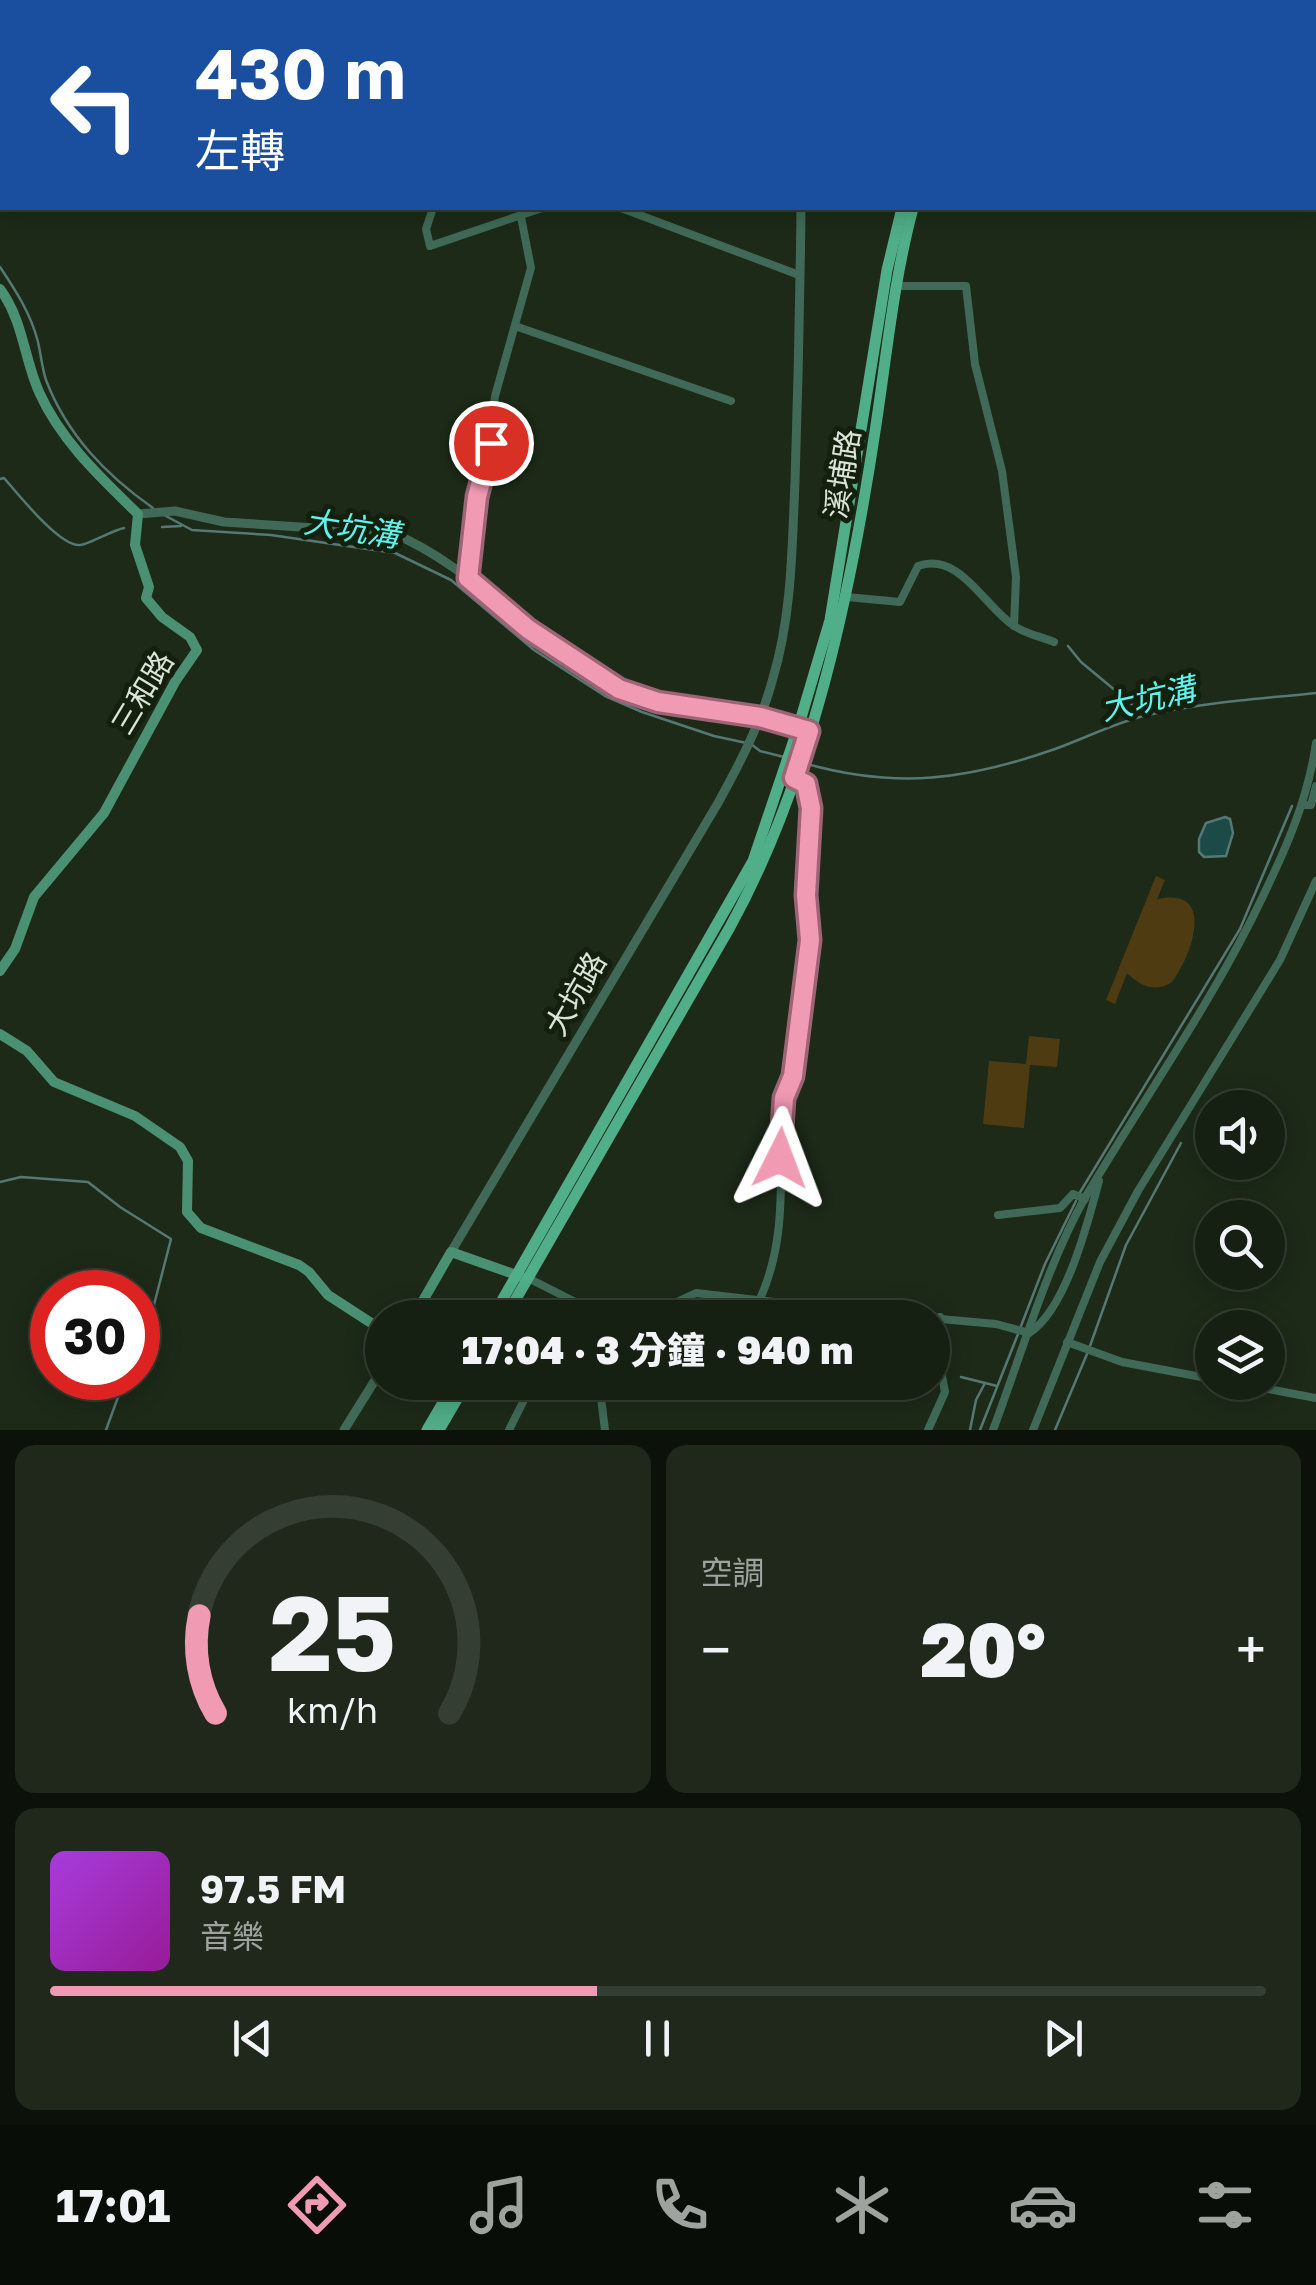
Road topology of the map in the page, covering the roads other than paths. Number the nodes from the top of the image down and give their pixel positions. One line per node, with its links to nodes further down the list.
1 (432, 210): 6 (street)
2 (626, 210): 7 (street)
3 (801, 210): 7 (street, 溪埔路)
4 (902, 210): 19 (main road, 溪埔路)
5 (912, 210): 8 (main road, 溪埔路)
6 (526, 212): 10 (street)
7 (799, 275): 17 (street, 溪埔路)
8 (895, 286): 14 (main road, 溪埔路); 15 (street)
9 (0, 289): 12 (main road)
10 (514, 326): 11 (street); 13 (street)
11 (731, 401)
12 (143, 514): 13 (street); 25 (main road, 三和路)
13 (468, 578): 17 (street)
14 (847, 597): 15 (street); 19 (main road, 溪埔路)
15 (1014, 626): 16 (street)
16 (1054, 642)
17 (760, 717): 18 (street, 溪埔路); 19 (street)
18 (752, 736): 30 (street, 大坑路)
19 (802, 736): 21 (main road)
20 (1316, 744): 23 (street)
21 (789, 773): 31 (main road); 37 (street)
22 (1316, 786): 23 (street)
23 (1304, 805): 27 (street)
24 (1316, 881): 41 (street)
25 (0, 971)
26 (0, 1034): 39 (main road)
27 (1102, 1172): 28 (street); 40 (street)
28 (1084, 1199): 29 (street); 40 (street)
29 (998, 1215)
30 (451, 1252): 31 (main road); 32 (main road, 大坑路)
31 (523, 1277): 33 (main road); 34 (main road); 35 (street)
32 (423, 1300)
33 (506, 1300)
34 (513, 1300)
35 (570, 1300)
36 (680, 1300): 37 (street)
37 (760, 1300)
38 (950, 1318): 40 (street)
39 (365, 1319)
40 (1029, 1333): 57 (street)
41 (1067, 1342): 42 (street); 58 (street)
42 (1195, 1376)
43 (1285, 1392): 45 (street)
44 (365, 1396): 51 (street)
45 (1316, 1398)
46 (444, 1400): 52 (main road)
47 (457, 1400): 53 (main road)
48 (524, 1400): 54 (street)
49 (602, 1400): 55 (street)
50 (941, 1400): 56 (street)
51 (344, 1430)
52 (427, 1430)
53 (440, 1430)
54 (509, 1430)
55 (605, 1430)
56 (928, 1430)
57 (993, 1430)
58 (1033, 1430)

